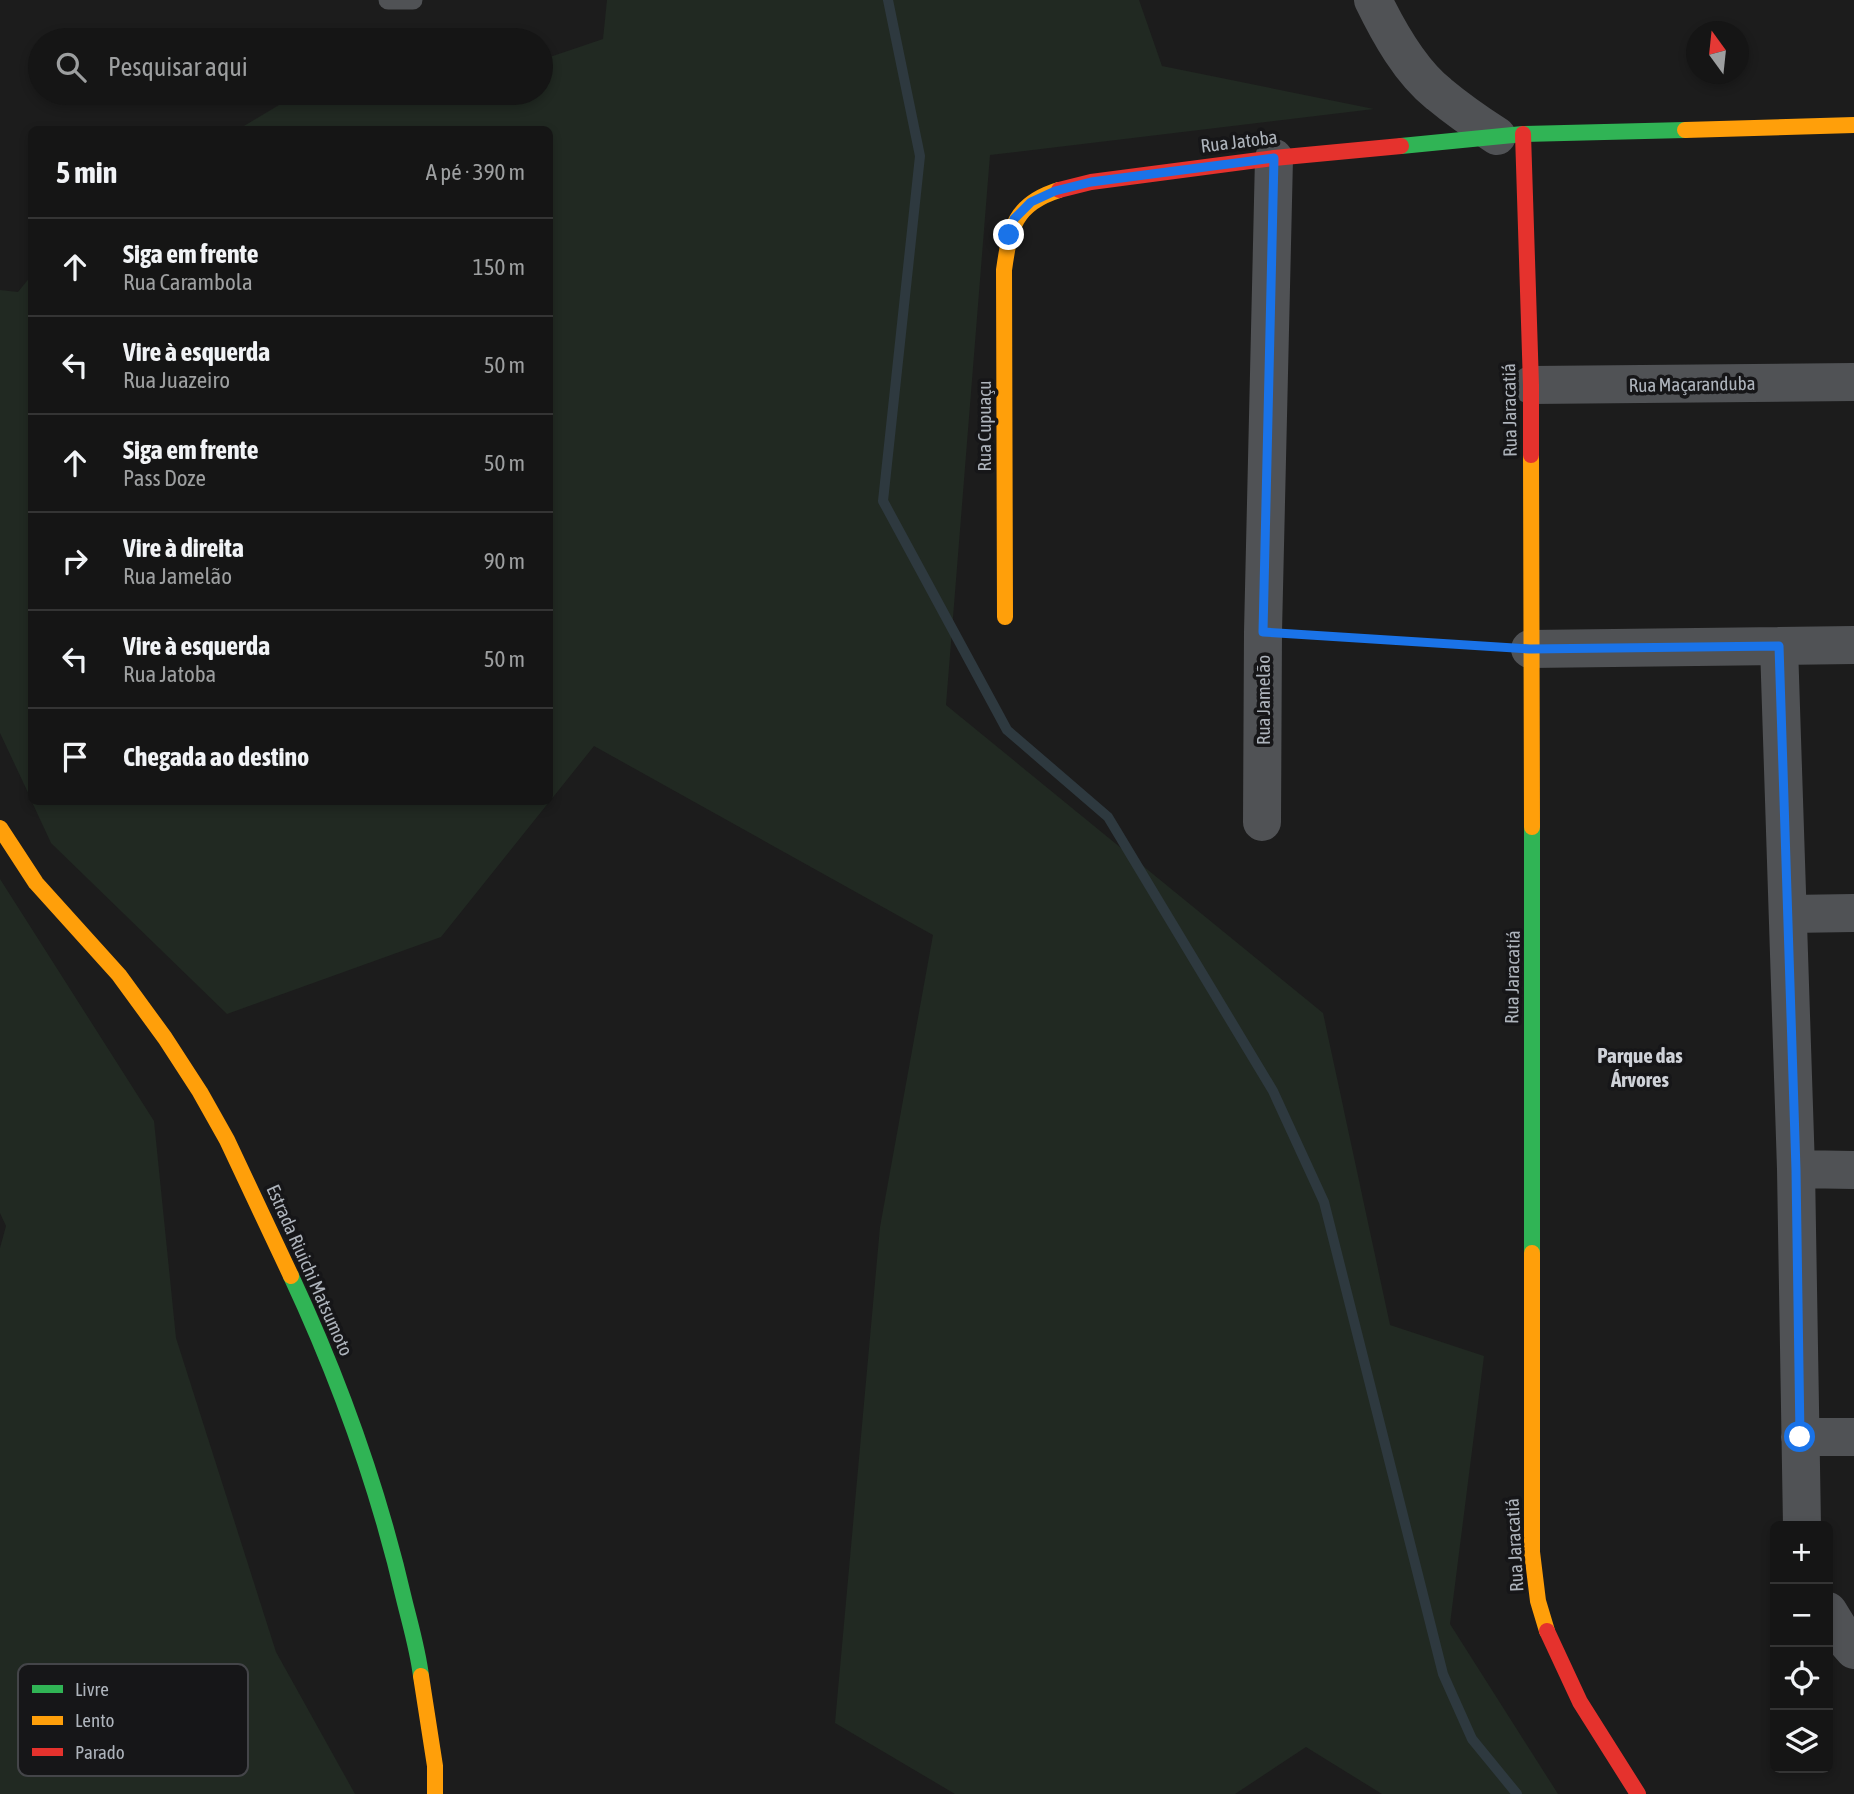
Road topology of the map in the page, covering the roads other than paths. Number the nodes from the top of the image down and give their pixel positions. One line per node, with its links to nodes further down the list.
1 (388, 0): 2 (lane)
2 (413, 0)
3 (1373, 0): 5 (street)
4 (1854, 125): 5 (street, Rua Jatoba)
5 (1510, 135): 6 (street, Rua Jatoba); 9 (street, Rua Jaracatiá)
6 (1274, 158): 7 (street, Rua Jatoba); 14 (street, Rua Jamelão)
7 (1009, 235): 10 (street, Rua Cupuaçu)
8 (1854, 382): 9 (street, Rua Maçaranduba)
9 (1531, 385): 13 (street, Rua Jaracatiá)
10 (1005, 617)
11 (1854, 645): 12 (street)
12 (1779, 646): 13 (street); 17 (street)
13 (1530, 649): 26 (street, Rua Jaracatiá)
14 (1262, 822)
15 (0, 828): 25 (street, Estrada Riuichi Matsumoto)
16 (1854, 913): 17 (street)
17 (1789, 914): 18 (street)
18 (1796, 1170): 19 (street); 20 (street)
19 (1854, 1170)
20 (1800, 1437): 21 (street); 22 (street)
21 (1854, 1437)
22 (1802, 1521)
23 (1833, 1619): 24 (street)
24 (1854, 1650)
25 (435, 1794)
26 (1638, 1794)

